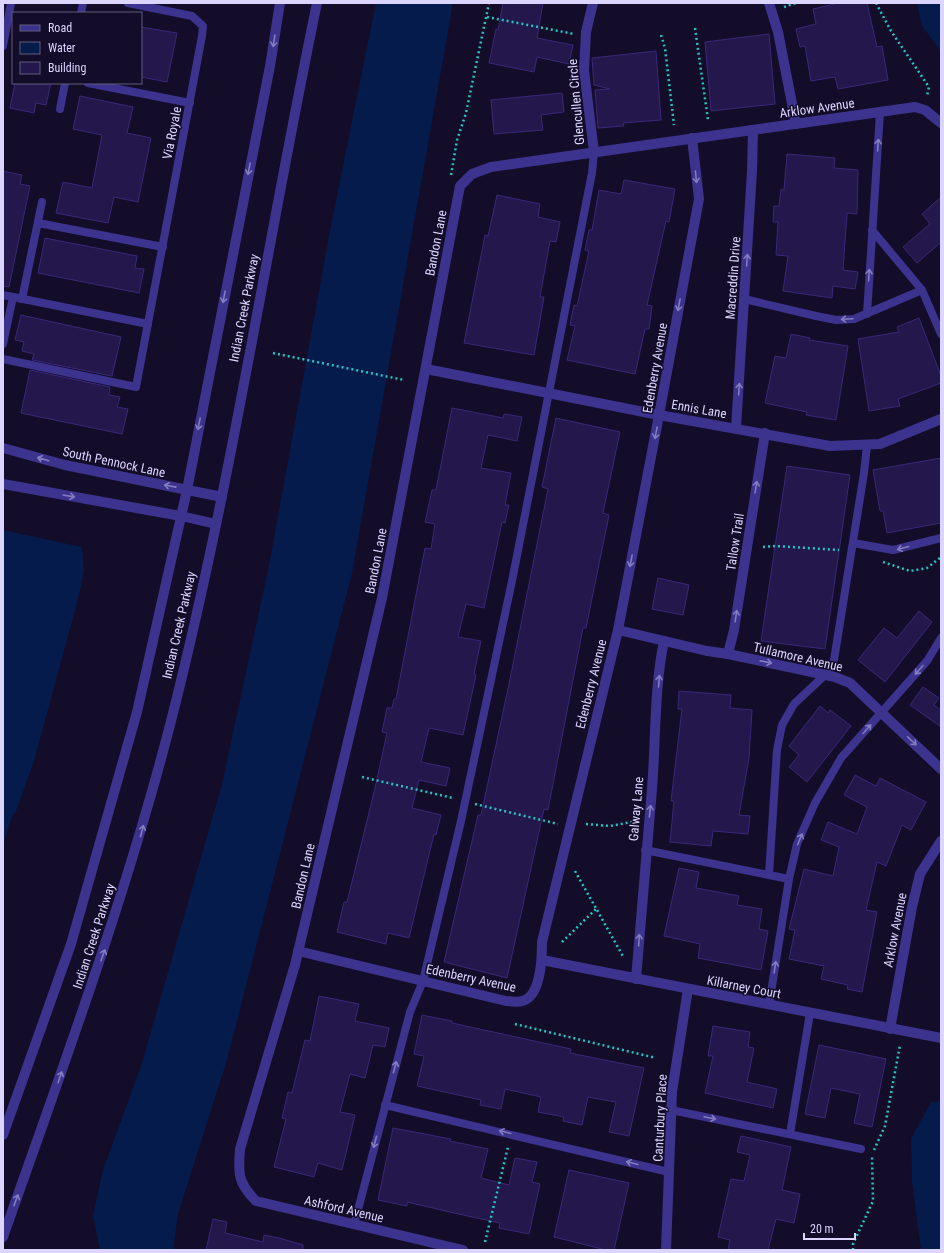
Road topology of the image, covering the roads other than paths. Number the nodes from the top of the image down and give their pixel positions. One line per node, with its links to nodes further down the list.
1 (11, 3): 7 (lane)
2 (128, 3): 10 (lane, Via Royale)
3 (280, 3): 41 (street, Indian Creek Parkway, one-way to 41)
4 (317, 3): 42 (street, Indian Creek Parkway)
5 (593, 3): 17 (street, Glencullen Circle)
6 (769, 3): 14 (street)
7 (3, 46)
8 (65, 84): 11 (lane)
9 (93, 84): 10 (lane)
10 (190, 103): 21 (lane, Via Royale)
11 (60, 109)
12 (880, 113): 13 (street, Arklow Avenue); 14 (street, Arklow Avenue); 20 (lane, one-way to 12)
13 (941, 123)
14 (796, 124): 15 (street, Arklow Avenue)
15 (753, 130): 16 (street, Arklow Avenue); 26 (street, Macreddin Drive, one-way to 15)
16 (692, 138): 17 (street, Bandon Lane); 34 (street, Edenberry Avenue, one-way to 34)
17 (594, 152): 32 (street, Bandon Lane); 33 (lane)
18 (42, 202): 19 (lane)
19 (38, 223): 21 (lane); 25 (lane)
20 (872, 230): 22 (lane); 27 (lane, one-way to 20)
21 (163, 247): 28 (lane, Via Royale)
22 (922, 290): 27 (lane); 29 (lane)
23 (3, 295): 24 (lane)
24 (13, 297): 25 (lane); 30 (lane)
25 (22, 299): 28 (lane)
26 (744, 299): 27 (lane, one-way to 26); 36 (street, Macreddin Drive, one-way to 26)
27 (867, 314)
28 (148, 324): 31 (lane, Via Royale)
29 (941, 334)
30 (3, 344)
31 (3, 359)
32 (426, 369): 33 (street, Ennis Lane); 58 (street, Bandon Lane)
33 (548, 394): 34 (street, Ennis Lane); 61 (lane)
34 (659, 416): 36 (street, Ennis Lane); 47 (street, Edenberry Avenue, one-way to 47)
35 (941, 419): 38 (street, Ennis Lane)
36 (736, 428): 37 (street, Ennis Lane)
37 (765, 434): 38 (street, Ennis Lane); 50 (street, Tallow Trail, one-way to 37)
38 (867, 444): 46 (lane)
39 (3, 448): 41 (street, South Pennock Lane, one-way to 39)
40 (3, 484): 43 (street, one-way to 43)
41 (187, 490): 42 (street, South Pennock Lane); 43 (street, Indian Creek Parkway)
42 (222, 497): 44 (street, Indian Creek Parkway)
43 (181, 516): 44 (street); 70 (street, Indian Creek Parkway)
44 (216, 524): 75 (street, Indian Creek Parkway, one-way to 44)
45 (941, 538): 46 (lane, one-way to 46)
46 (853, 543): 51 (lane)
47 (618, 630): 49 (street, Tullamore Avenue); 59 (street, Edenberry Avenue)
48 (941, 638): 52 (lane, one-way to 52)
49 (664, 641): 50 (street, Tullamore Avenue); 55 (street, Galway Lane, one-way to 49)
50 (728, 654): 51 (street, Tullamore Avenue, one-way to 51)
51 (826, 675): 52 (street, Tullamore Avenue); 56 (lane)
52 (882, 712): 53 (street, Tullamore Avenue, one-way to 53); 57 (lane, one-way to 52)
53 (941, 769)
54 (941, 841): 65 (street, Arklow Avenue)
55 (646, 850): 56 (lane); 60 (street, Galway Lane, one-way to 55)
56 (769, 875): 57 (lane)
57 (789, 879): 63 (lane, one-way to 57)
58 (298, 951): 61 (street, Edenberry Avenue); 72 (street, Bandon Lane)
59 (542, 960): 60 (street, Killarney Court); 61 (street, Edenberry Avenue)
60 (636, 979): 62 (street, Killarney Court)
61 (423, 981): 67 (lane, one-way to 61)
62 (688, 989): 63 (street, Killarney Court); 68 (street, Canturbury Place)
63 (769, 1005): 64 (street, Killarney Court)
64 (810, 1013): 65 (street, Killarney Court); 69 (lane)
65 (890, 1029): 66 (street, Killarney Court)
66 (941, 1038)
67 (385, 1105): 73 (lane, one-way to 67); 74 (lane, one-way to 74)
68 (671, 1110): 69 (lane, one-way to 69); 73 (street, Canturbury Place)
69 (790, 1134): 71 (lane)
70 (3, 1135)
71 (861, 1149)
72 (238, 1169): 74 (street, Ashford Avenue)
73 (670, 1172): 77 (street, Canturbury Place)
74 (354, 1225): 76 (street, Ashford Avenue)
75 (3, 1236)
76 (463, 1250)
77 (666, 1250)

